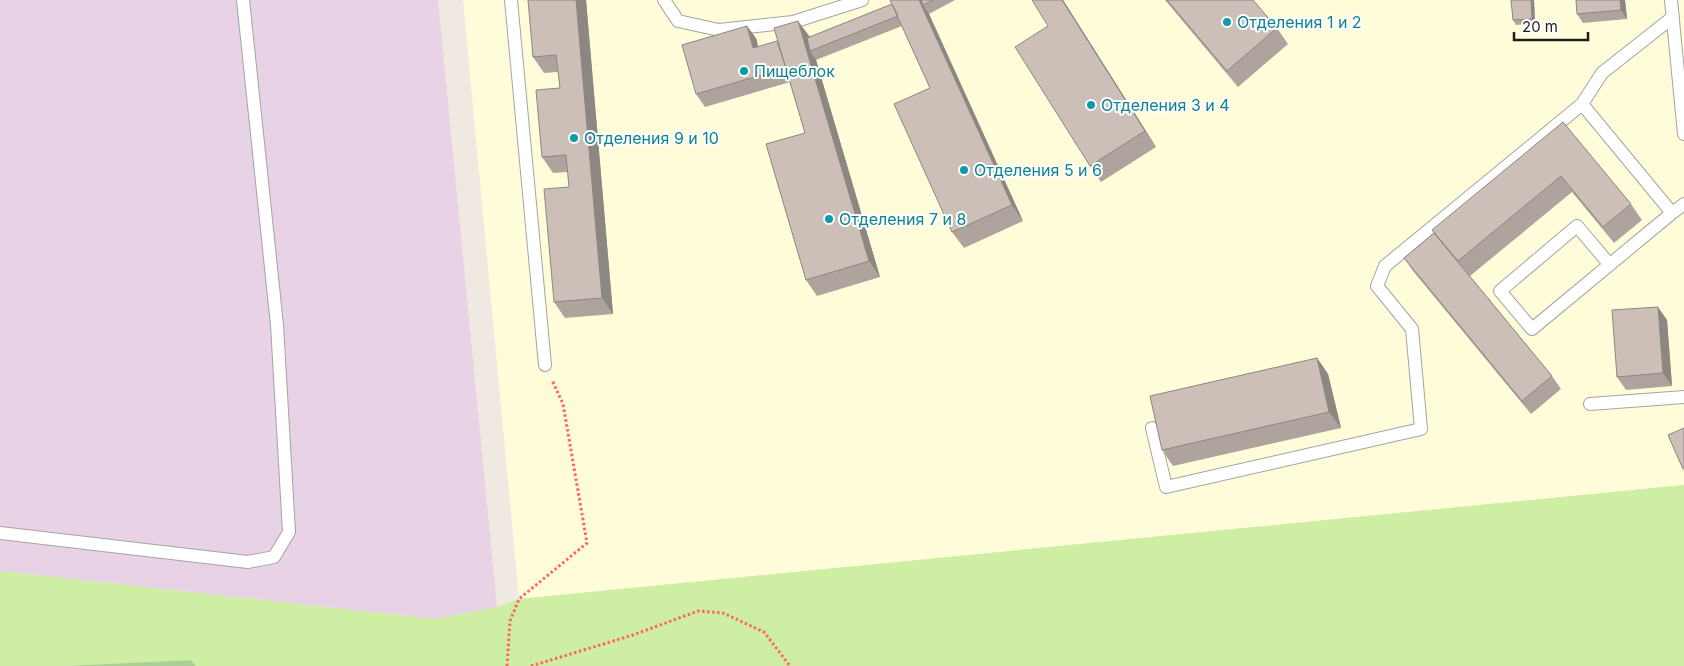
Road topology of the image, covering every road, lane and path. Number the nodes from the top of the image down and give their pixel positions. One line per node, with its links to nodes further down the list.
1 (244, 0): 16 (lane)
2 (511, 0): 12 (lane)
3 (664, 0): 4 (lane)
4 (862, 0)
5 (1671, 0): 6 (lane)
6 (1673, 17): 7 (lane); 8 (lane)
7 (1582, 104): 10 (lane); 15 (lane)
8 (1684, 134)
9 (1684, 204): 10 (lane)
10 (1672, 213): 11 (lane)
11 (1610, 265): 11 (lane)
12 (545, 365): 17 (path)
13 (1684, 397): 14 (lane)
14 (1590, 404)
15 (1152, 428)
16 (0, 533)
17 (507, 666)
18 (531, 666): 19 (path)
19 (790, 666)

